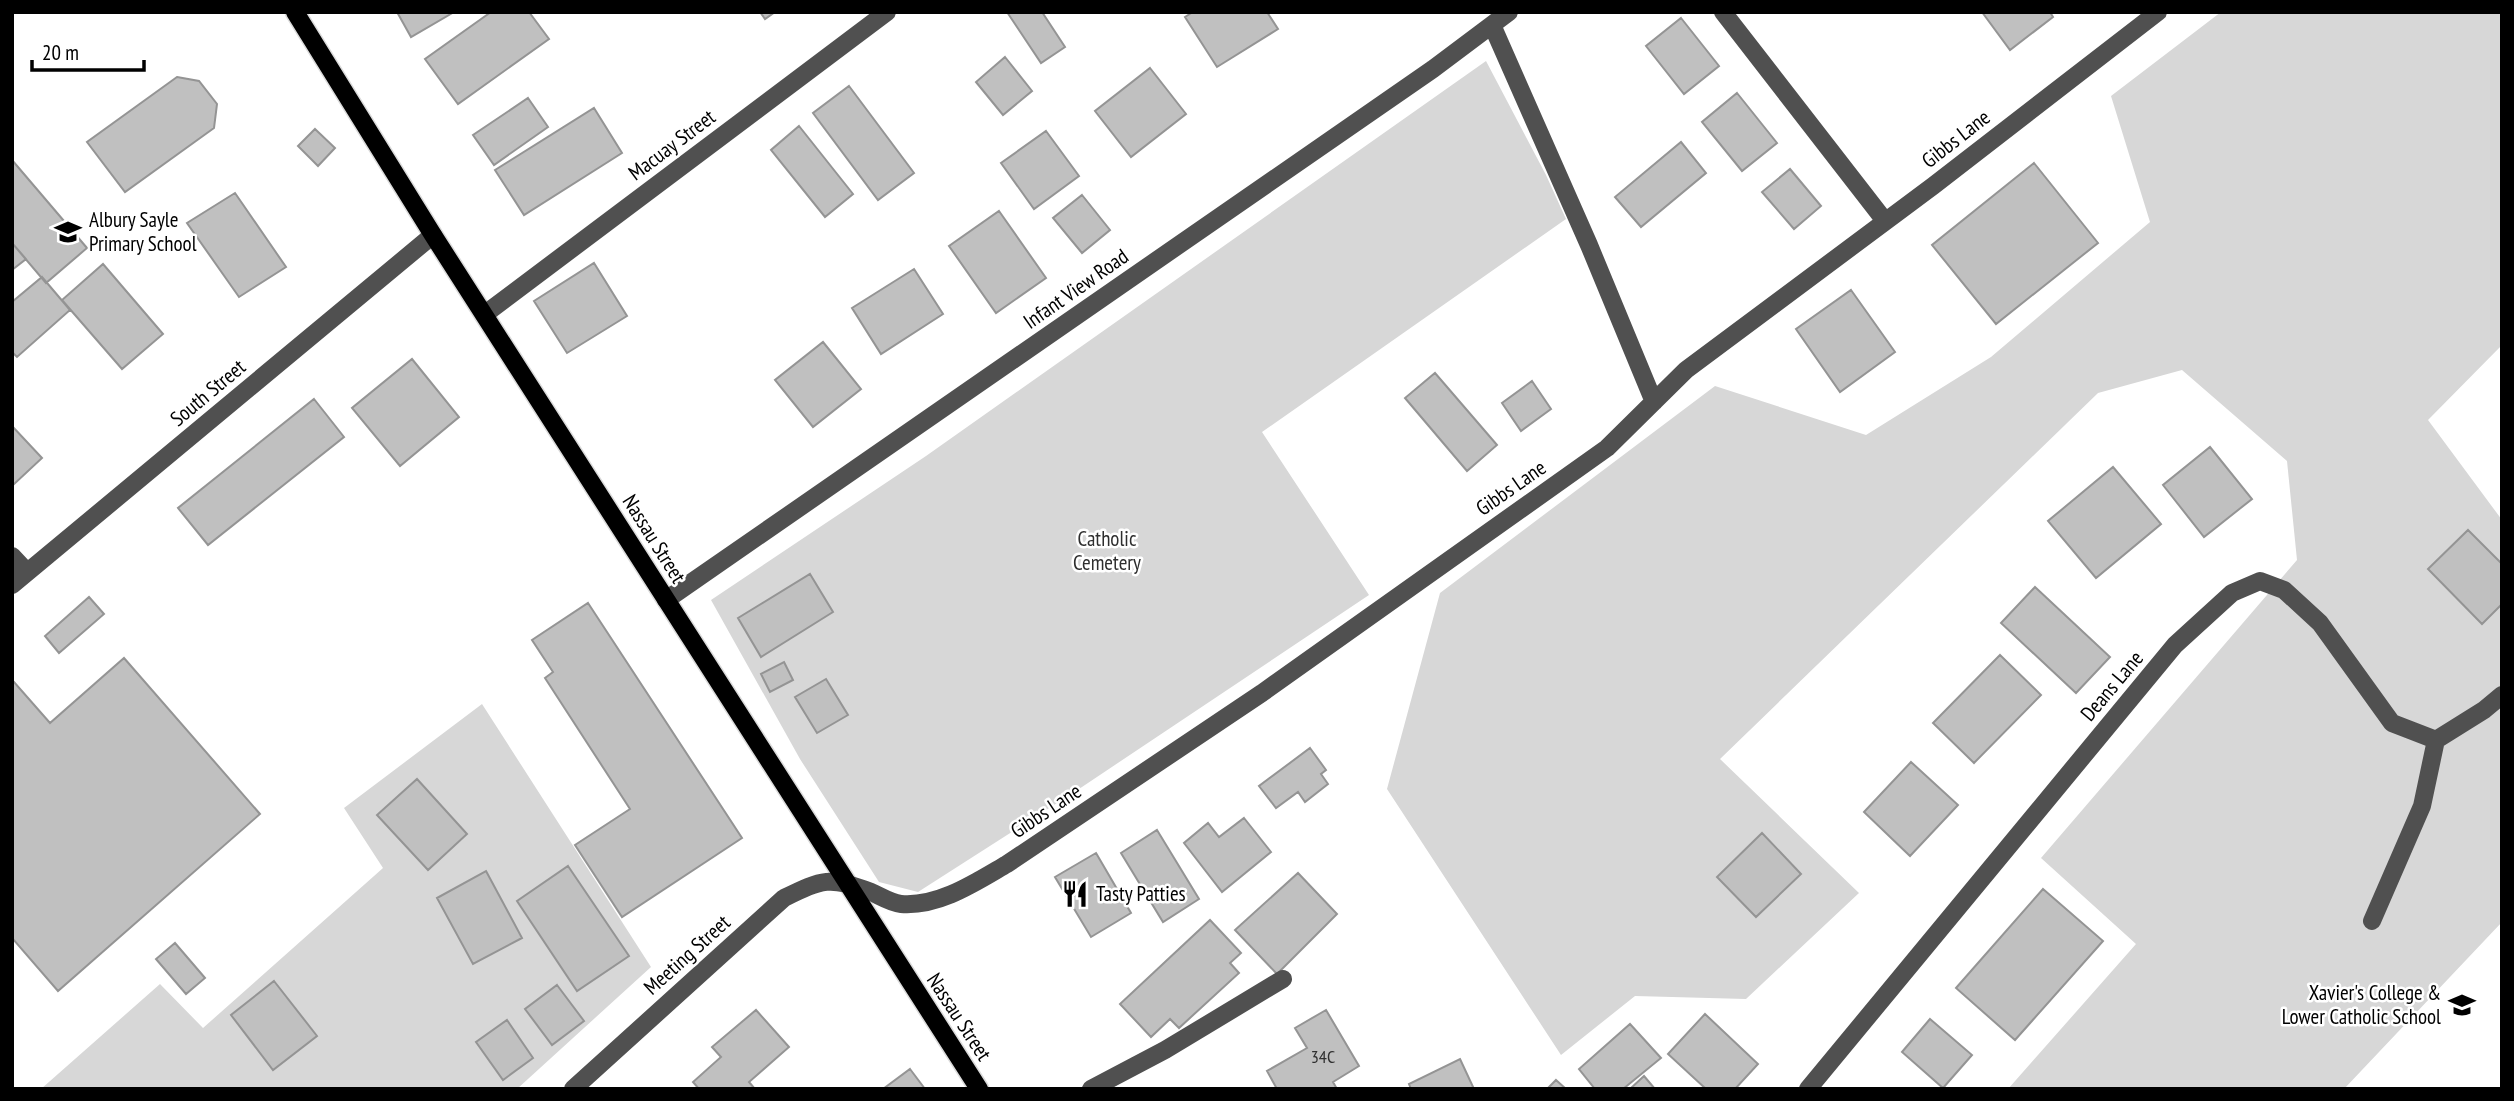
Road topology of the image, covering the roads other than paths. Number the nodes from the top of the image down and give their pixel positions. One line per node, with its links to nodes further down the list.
1 (295, 12): 8 (main road, Nassau Street)
2 (887, 12): 9 (street, Macuay Street)
3 (1509, 12): 6 (street, Infant View Road)
4 (1723, 12): 7 (street)
5 (2158, 12): 7 (street, Gibbs Lane)
6 (1492, 25): 10 (street); 14 (street, Infant View Road)
7 (1885, 221): 10 (street, Gibbs Lane)
8 (433, 235): 9 (main road, Nassau Street); 12 (street, South Street)
9 (485, 314): 14 (main road, Nassau Street)
10 (1654, 402): 17 (street, Gibbs Lane)
11 (12, 556): 12 (street)
12 (27, 572): 13 (street, South Street)
13 (12, 586)
14 (666, 600): 17 (main road, Nassau Street)
15 (2502, 695): 16 (street)
16 (2436, 740): 18 (street); 23 (street, Deans Lane)
17 (845, 882): 20 (street, Meeting Street); 21 (main road, Nassau Street)
18 (2372, 921)
19 (1283, 979): 22 (street)
20 (573, 1089)
21 (979, 1089)
22 (1091, 1089)
23 (1808, 1089)

